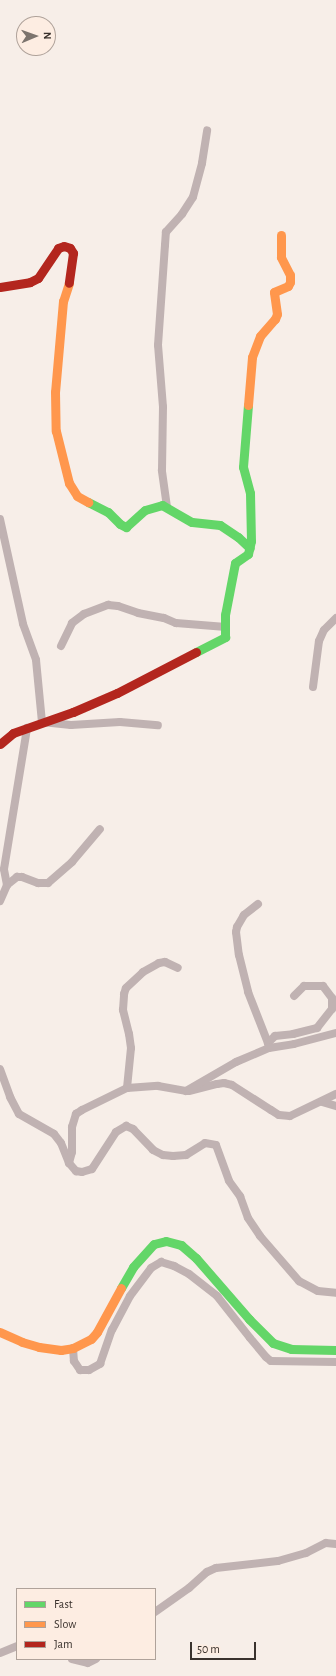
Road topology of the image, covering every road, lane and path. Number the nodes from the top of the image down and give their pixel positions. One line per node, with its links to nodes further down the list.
1 (207, 130): 4 (street)
2 (281, 235): 6 (street)
3 (0, 288): 4 (street)
4 (166, 507): 6 (street)
5 (0, 519): 11 (street)
6 (250, 548): 8 (street)
7 (336, 618): 10 (street)
8 (226, 627): 9 (street); 11 (street)
9 (61, 646)
10 (313, 687)
11 (42, 722): 12 (street); 13 (street)
12 (158, 725)
13 (27, 728): 14 (street); 16 (street)
14 (0, 744)
15 (100, 829): 16 (street)
16 (7, 885): 17 (street)
17 (0, 901)
18 (258, 904): 22 (street)
19 (178, 968): 24 (street)
20 (294, 996): 22 (street)
21 (336, 1033): 22 (street)
22 (268, 1046): 25 (street)
23 (0, 1069): 29 (street)
24 (127, 1088): 25 (street); 29 (street)
25 (186, 1091): 27 (street)
26 (336, 1094): 27 (street)
27 (322, 1102): 28 (street)
28 (336, 1106)
29 (69, 1163): 30 (street)
30 (336, 1293)
31 (0, 1332): 32 (street)
32 (73, 1348): 33 (street); 34 (street)
33 (336, 1350)
34 (336, 1362)
35 (336, 1544): 36 (street)
36 (156, 1611)
37 (16, 1646): 38 (street)
38 (0, 1653)
39 (76, 1660): 40 (street)
40 (94, 1660)

